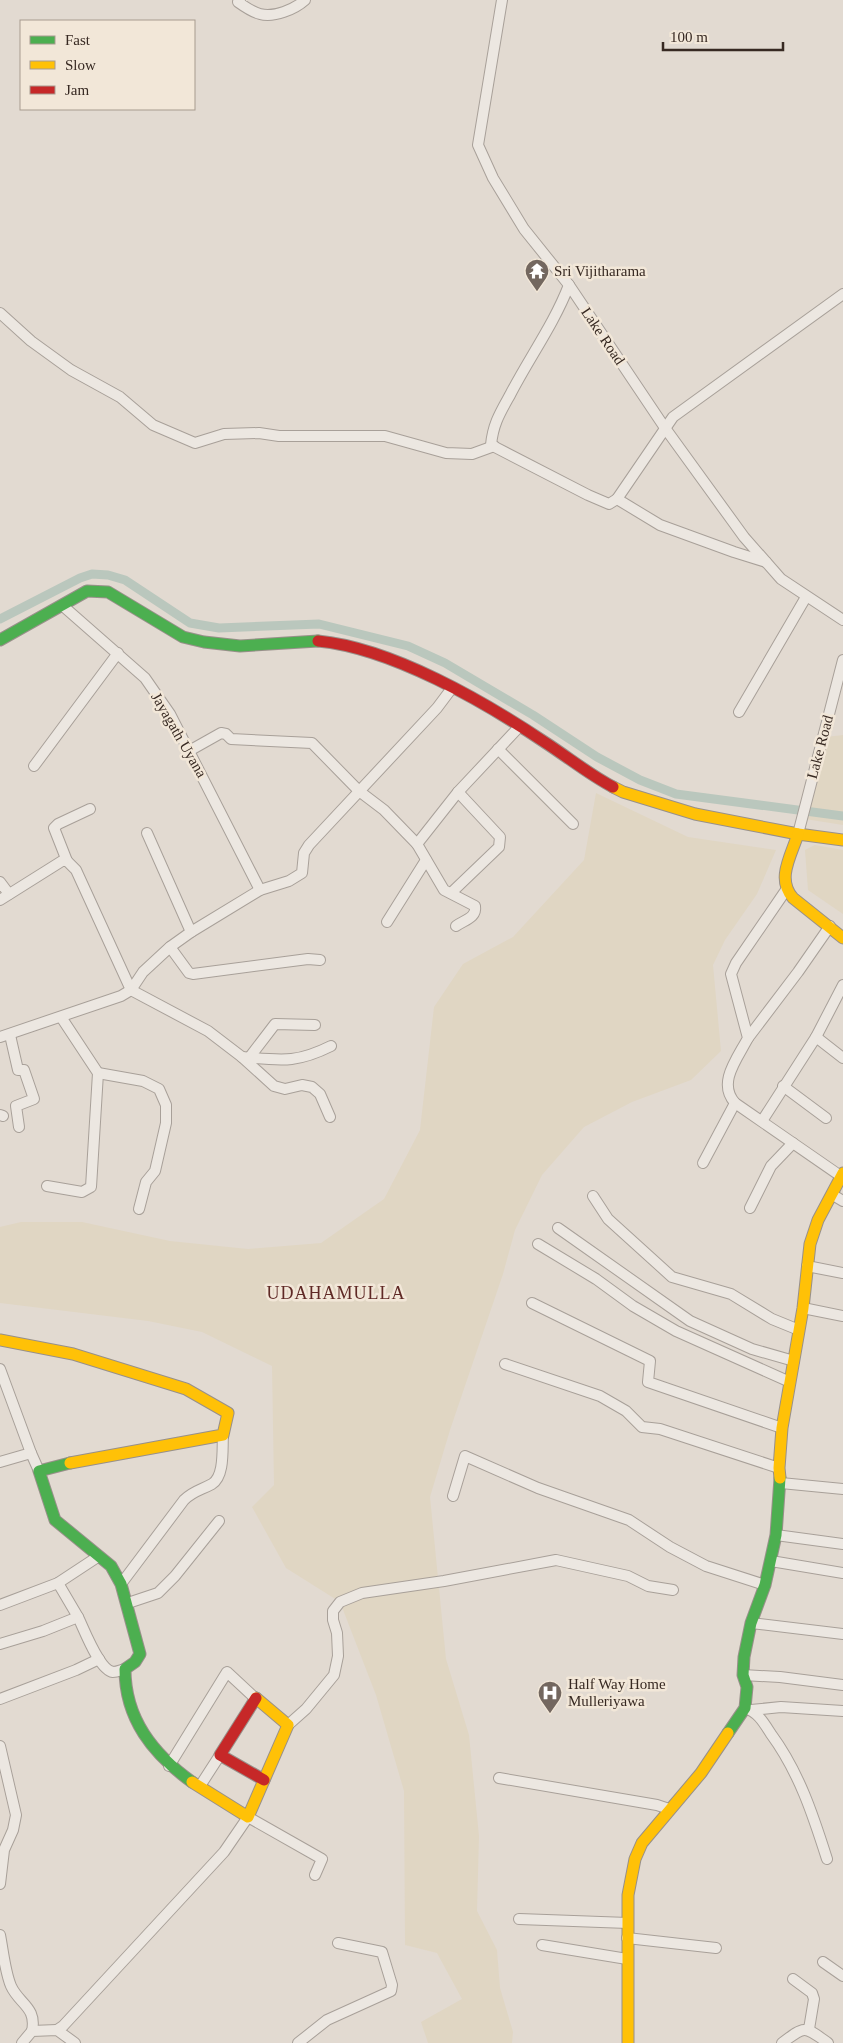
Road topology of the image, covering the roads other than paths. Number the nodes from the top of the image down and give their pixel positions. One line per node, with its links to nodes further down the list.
1 (240, 0): 2 (street)
2 (305, 0)
3 (502, 0): 4 (street, Lake Road)
4 (569, 285): 7 (street, Lake Road); 8 (street)
5 (843, 294): 7 (street)
6 (0, 314): 8 (street)
7 (665, 428): 9 (street); 10 (street, Lake Road)
8 (494, 446): 9 (street)
9 (617, 499): 10 (street)
10 (767, 563): 11 (street, Lake Road)
11 (806, 597): 13 (street, Lake Road); 18 (street)
12 (63, 606): 14 (street); 15 (street, Jayagath Uyana); 17 (street)
13 (843, 620)
14 (0, 640)
15 (118, 653): 21 (street, Jayagath Uyana); 22 (street)
16 (843, 660): 27 (street, Lake Road)
17 (452, 688): 19 (street); 23 (street)
18 (739, 712)
19 (520, 727): 20 (street); 27 (street)
20 (498, 750): 24 (street); 26 (street)
21 (189, 751): 23 (street); 34 (street, Jayagath Uyana)
22 (34, 766)
23 (359, 791): 30 (street); 34 (street)
24 (458, 792): 30 (street); 36 (street)
25 (90, 809): 32 (street)
26 (573, 824)
27 (799, 829): 29 (street); 35 (street)
28 (147, 833): 41 (street)
29 (843, 840)
30 (416, 844): 31 (street)
31 (426, 860): 36 (street); 38 (street)
32 (67, 861): 37 (street); 46 (street)
33 (0, 882): 37 (street)
34 (260, 890): 41 (street)
35 (786, 890): 40 (street); 51 (street)
36 (451, 894): 39 (street)
37 (4, 897)
38 (387, 922)
39 (456, 926)
40 (830, 926): 42 (street); 51 (street)
41 (191, 932): 43 (street)
42 (843, 938)
43 (170, 947): 44 (street); 46 (street)
44 (320, 960)
45 (843, 986): 50 (street)
46 (131, 990): 47 (street); 53 (street)
47 (61, 1018): 49 (street); 55 (street)
48 (315, 1025): 53 (street)
49 (5, 1036): 61 (street)
50 (816, 1037): 54 (street); 56 (street)
51 (748, 1038): 57 (street)
52 (331, 1046): 53 (street)
53 (245, 1057): 58 (street)
54 (843, 1058)
55 (98, 1073): 64 (street); 68 (street)
56 (783, 1086): 59 (street); 60 (street)
57 (735, 1103): 60 (street); 63 (street)
58 (330, 1117)
59 (826, 1118)
60 (762, 1121): 62 (street)
61 (20, 1127)
62 (793, 1143): 65 (street); 67 (street)
63 (703, 1162)
64 (47, 1186)
65 (840, 1187): 71 (street)
66 (593, 1196): 76 (street)
67 (750, 1208)
68 (139, 1209)
69 (558, 1228): 78 (street)
70 (538, 1244): 81 (street)
71 (807, 1266): 72 (street); 74 (street)
72 (843, 1273)
73 (532, 1303): 82 (street)
74 (803, 1308): 75 (street); 76 (street)
75 (843, 1316)
76 (799, 1330): 78 (street)
77 (0, 1340): 83 (street)
78 (794, 1361): 81 (street)
79 (505, 1364): 86 (street)
80 (0, 1369): 84 (street)
81 (790, 1382): 82 (street)
82 (782, 1428): 86 (street)
83 (223, 1435): 87 (street); 98 (street)
84 (30, 1453): 85 (street); 87 (street)
85 (0, 1462)
86 (779, 1468): 88 (street)
87 (39, 1471): 94 (street)
88 (781, 1483): 89 (street); 92 (street)
89 (843, 1488)
90 (453, 1496): 99 (street)
91 (219, 1521): 101 (street)
92 (776, 1535): 93 (street); 95 (street)
93 (843, 1544)
94 (99, 1556): 97 (street); 98 (street)
95 (771, 1561): 96 (street); 99 (street)
96 (843, 1573)
97 (58, 1583): 102 (street); 103 (street)
98 (122, 1584): 101 (street)
99 (765, 1584): 104 (street)
100 (673, 1590): 115 (street)
101 (128, 1603): 108 (street)
102 (0, 1605)
103 (78, 1617): 106 (street); 107 (street)
104 (751, 1623): 105 (street); 109 (street)
105 (843, 1634)
106 (0, 1644)
107 (99, 1659): 108 (street); 112 (street)
108 (124, 1669): 118 (street)
109 (744, 1675): 110 (street); 113 (street)
110 (843, 1685)
111 (255, 1698): 115 (street); 117 (street); 118 (street)
112 (0, 1699)
113 (748, 1709): 114 (street); 122 (street); 124 (street)
114 (843, 1711)
115 (288, 1725): 120 (street)
116 (0, 1746): 126 (street)
117 (220, 1755): 120 (street); 121 (street)
118 (169, 1766): 121 (street)
119 (499, 1778): 122 (street)
120 (264, 1780): 123 (street)
121 (200, 1786): 123 (street)
122 (669, 1809): 128 (street)
123 (248, 1817): 125 (street); 141 (street)
124 (827, 1859)
125 (316, 1875)
126 (0, 1884)
127 (519, 1919): 128 (street)
128 (628, 1923): 130 (street)
129 (0, 1935): 139 (street)
130 (627, 1938): 133 (street); 134 (street)
131 (338, 1943): 145 (street)
132 (542, 1945): 134 (street)
133 (716, 1948)
134 (627, 1959): 146 (street)
135 (823, 1962): 136 (street)
136 (843, 1976)
137 (793, 1979): 140 (street)
138 (0, 1981): 139 (street)
139 (11, 1986): 142 (street)
140 (809, 2029): 147 (street); 148 (street)
141 (57, 2030): 142 (street); 144 (street)
142 (32, 2031): 143 (street)
143 (22, 2043)
144 (76, 2043)
145 (298, 2043)
146 (628, 2043)
147 (782, 2043)
148 (828, 2043)

